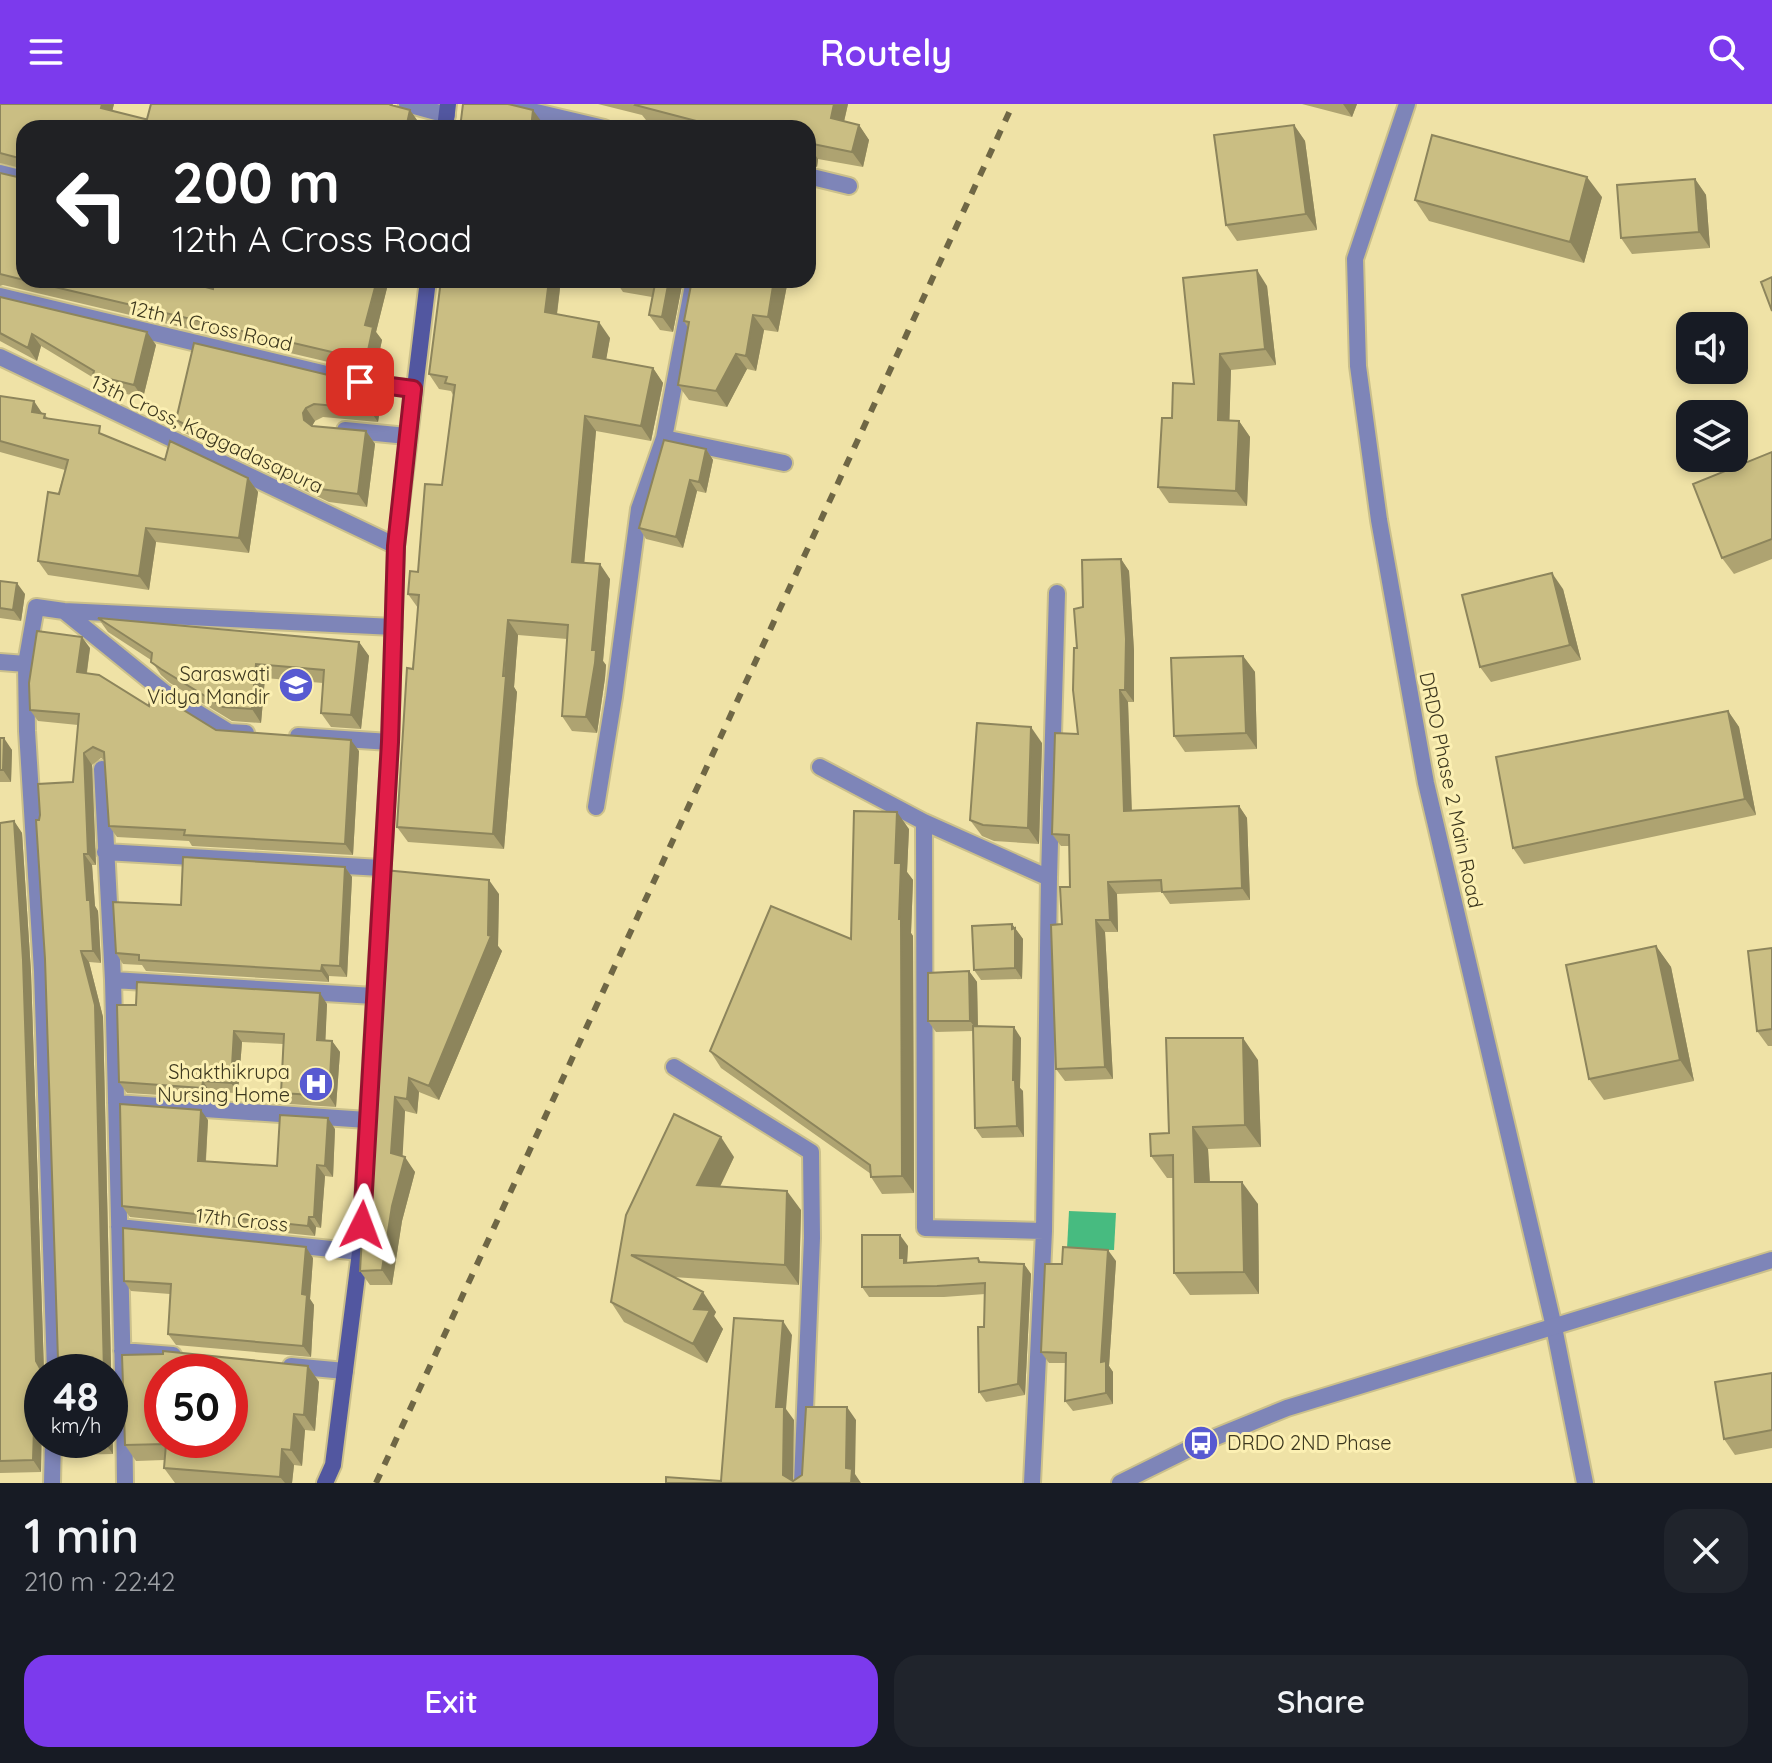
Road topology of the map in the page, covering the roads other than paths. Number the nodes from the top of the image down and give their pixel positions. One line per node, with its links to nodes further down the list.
1 (407, 104): 4 (street)
2 (502, 104): 5 (street)
3 (1407, 104): 42 (street, DRDO Phase 2 Main Road)
4 (446, 116)
5 (570, 120)
6 (816, 178): 7 (street)
7 (849, 186)
8 (426, 288): 12 (main road)
9 (692, 288): 15 (street)
10 (0, 296): 12 (street, 12th A Cross Road)
11 (0, 357): 17 (street, 13th Cross, Kaggadasapura)
12 (413, 389): 14 (main road)
13 (323, 428): 14 (street)
14 (407, 436): 17 (main road)
15 (664, 438): 16 (street); 28 (street)
16 (784, 463)
17 (396, 546): 20 (main road)
18 (1057, 593): 32 (street)
19 (64, 611): 20 (street); 22 (street); 23 (street)
20 (394, 627): 25 (main road)
21 (0, 662): 22 (street)
22 (26, 664): 44 (street)
23 (258, 734)
24 (287, 735): 25 (street)
25 (390, 742): 31 (main road)
26 (820, 767): 29 (street)
27 (102, 769): 30 (street)
28 (596, 807)
29 (924, 822): 32 (street); 39 (street)
30 (105, 852): 31 (street); 33 (street)
31 (381, 868): 34 (main road)
32 (1049, 878): 39 (street)
33 (113, 980): 34 (street); 36 (street)
34 (374, 996): 37 (main road)
35 (674, 1067): 52 (street)
36 (116, 1103): 37 (street); 38 (street)
37 (367, 1120): 40 (main road)
38 (119, 1227): 40 (street, 17th Cross); 43 (street)
39 (1044, 1231): 53 (street)
40 (360, 1252): 47 (main road)
41 (1772, 1260): 42 (street)
42 (1554, 1327): 54 (street); 55 (street, DRDO Phase 2 Main Road)
43 (122, 1351): 45 (street); 50 (street)
44 (54, 1354)
45 (154, 1354)
46 (281, 1365): 47 (street)
47 (345, 1371): 51 (main road)
48 (53, 1458): 49 (street)
49 (52, 1483)
50 (125, 1483)
51 (325, 1483)
52 (802, 1483)
53 (1032, 1483)
54 (1120, 1483)
55 (1585, 1483)

